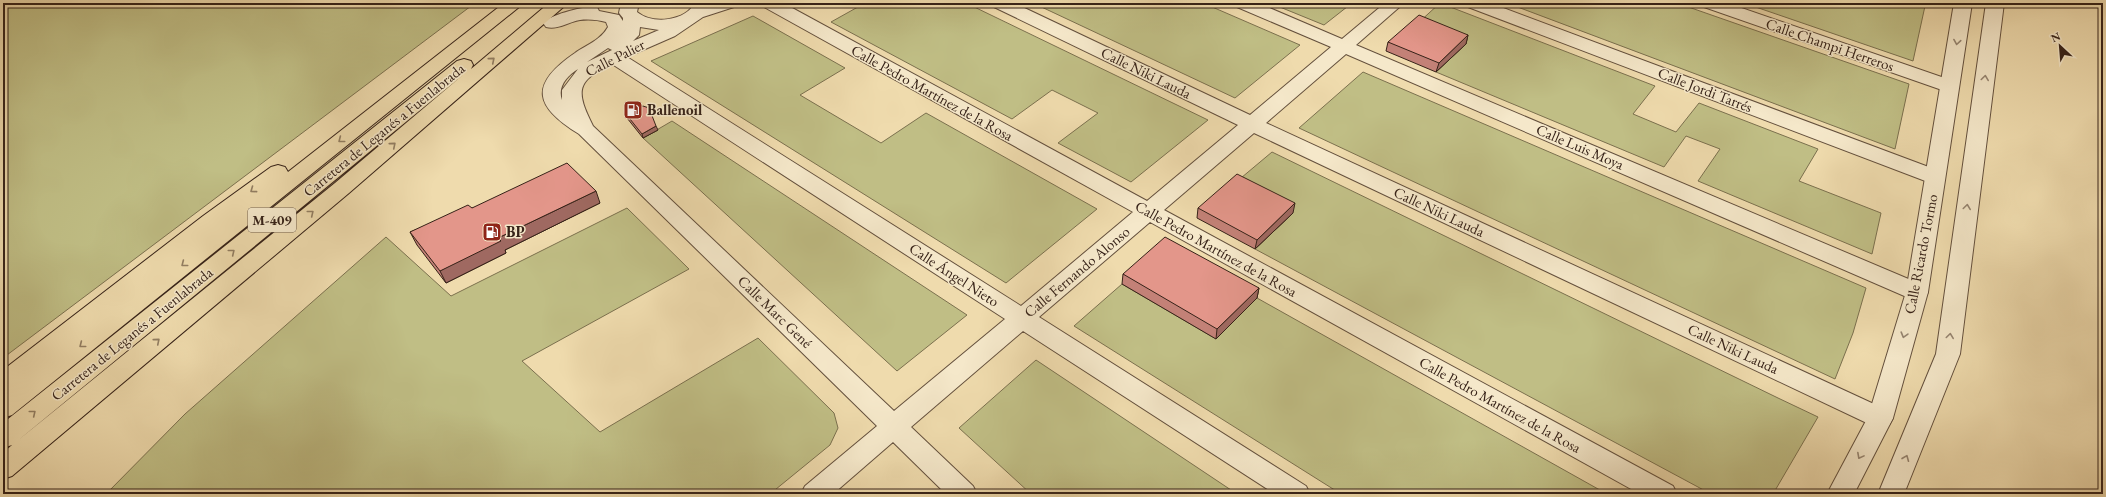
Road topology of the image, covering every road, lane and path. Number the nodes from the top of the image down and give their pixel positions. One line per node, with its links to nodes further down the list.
1 (495, 3): 24 (highway, M-409, one-way to 24)
2 (515, 3): 30 (highway, Carretera de Leganés a Fuenlabrada / M-409, one-way to 30)
3 (540, 3): 33 (highway, Carretera de Leganés a Fuenlabrada / M-409, one-way to 3)
4 (728, 3): 14 (street, Calle Palier)
5 (770, 3): 23 (street, Calle Pedro Martínez de la Rosa)
6 (1000, 3): 20 (street, Calle Niki Lauda)
7 (1243, 3): 16 (street, Calle Luis Moya)
8 (1395, 3): 16 (street, Calle Fernando Alonso)
9 (1474, 3): 22 (street, Calle Jordi Tarrés)
10 (1710, 3): 18 (street, Calle Champi Herreros)
11 (1995, 3): 41 (street, one-way to 11)
12 (1960, 4): 18 (street, Calle Ricardo Tormo, one-way to 18)
13 (630, 11): 14 (street); 15 (street); 19 (street, Calle Palier)
14 (696, 12): 17 (street, Calle Palier)
15 (563, 14): 19 (street, Calle Palier); 27 (highway, M-409, one-way to 15)
16 (1345, 46): 20 (street, Calle Fernando Alonso); 25 (street, Calle Luis Moya)
17 (612, 56): 21 (street, Calle Palier); 26 (street, Calle Ángel Nieto)
18 (1949, 86): 22 (street, Calle Ricardo Tormo)
19 (562, 114): 21 (street, Calle Palier)
20 (1252, 124): 23 (street, Calle Fernando Alonso); 31 (street, Calle Niki Lauda)
21 (586, 130): 32 (street, Calle Marc Gené)
22 (1935, 177): 25 (street, Calle Ricardo Tormo)
23 (1148, 212): 26 (street, Calle Fernando Alonso); 39 (street, Calle Pedro Martínez de la Rosa)
24 (211, 221): 28 (highway, M-409); 29 (highway, M-409)
25 (1917, 292): 31 (street, Calle Ricardo Tormo, one-way to 31)
26 (1022, 319): 32 (street, Calle Fernando Alonso); 38 (street, Calle Ángel Nieto)
27 (127, 366): 34 (highway, M-409); 35 (highway, M-409)
28 (3, 372)
29 (3, 383)
30 (3, 408)
31 (1880, 418): 40 (street, Calle Ricardo Tormo, one-way to 40)
32 (894, 427): 36 (street, Calle Fernando Alonso); 37 (street, Calle Marc Gené)
33 (3, 438)
34 (3, 468)
35 (3, 480)
36 (814, 494)
37 (964, 494)
38 (1297, 494)
39 (1664, 494)
40 (1840, 494)
41 (1891, 494)

